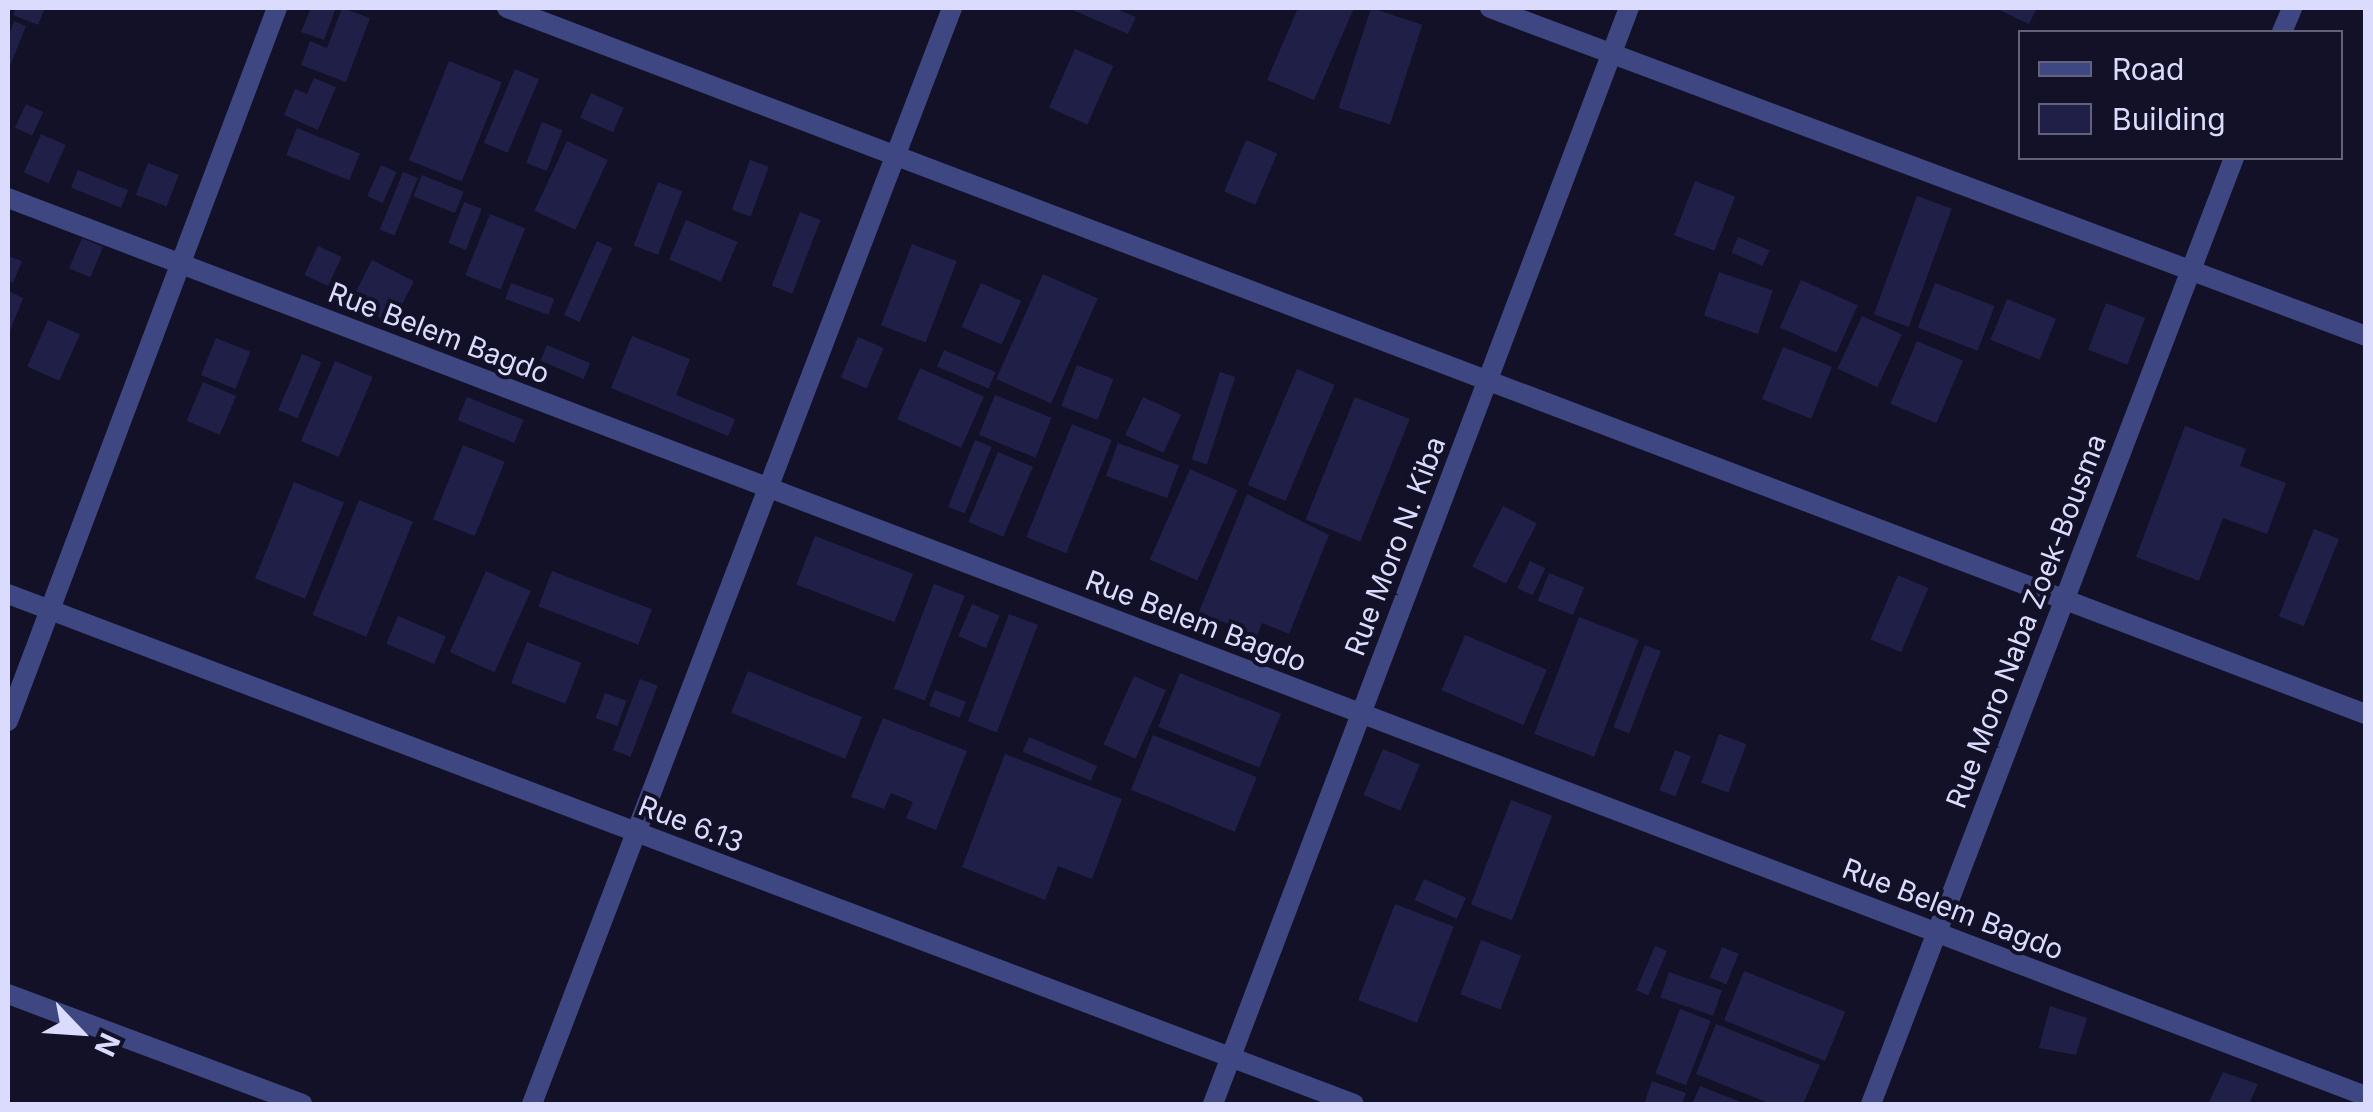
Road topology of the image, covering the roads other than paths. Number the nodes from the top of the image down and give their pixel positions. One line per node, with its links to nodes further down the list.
1 (277, 8): 10 (street)
2 (507, 8): 7 (street)
3 (952, 8): 7 (street)
4 (1490, 8): 6 (street)
5 (1628, 8): 6 (street, Rue Moro N. Kiba)
6 (1611, 55): 11 (street); 13 (street, Rue Moro N. Kiba)
7 (894, 155): 13 (street); 14 (street)
8 (2233, 160): 11 (street, Rue Moro Naba Zoek-Bousma)
9 (8, 198): 10 (street, Rue Belem Bagdo)
10 (180, 264): 14 (street, Rue Belem Bagdo); 17 (street)
11 (2190, 272): 12 (street); 16 (street, Rue Moro Naba Zoek-Bousma)
12 (2366, 336)
13 (1487, 381): 16 (street); 18 (street, Rue Moro N. Kiba)
14 (768, 488): 18 (street, Rue Belem Bagdo); 21 (street)
15 (8, 594): 17 (street, Rue 6.13)
16 (2064, 600): 19 (street); 22 (street, Rue Moro Naba Zoek-Bousma)
17 (50, 610): 20 (street); 21 (street, Rue 6.13)
18 (1361, 713): 22 (street, Rue Belem Bagdo); 24 (street, Rue Moro N. Kiba)
19 (2366, 714)
20 (8, 721)
21 (636, 832): 24 (street, Rue 6.13); 27 (street)
22 (1937, 932): 25 (street, Rue Belem Bagdo); 30 (street, Rue Moro Naba Zoek-Bousma)
23 (8, 994): 26 (street)
24 (1231, 1058): 28 (street, Rue Moro N. Kiba); 29 (street, Rue 6.13)
25 (2366, 1096)
26 (302, 1104)
27 (532, 1104)
28 (1214, 1104)
29 (1354, 1104)
30 (1871, 1104)

